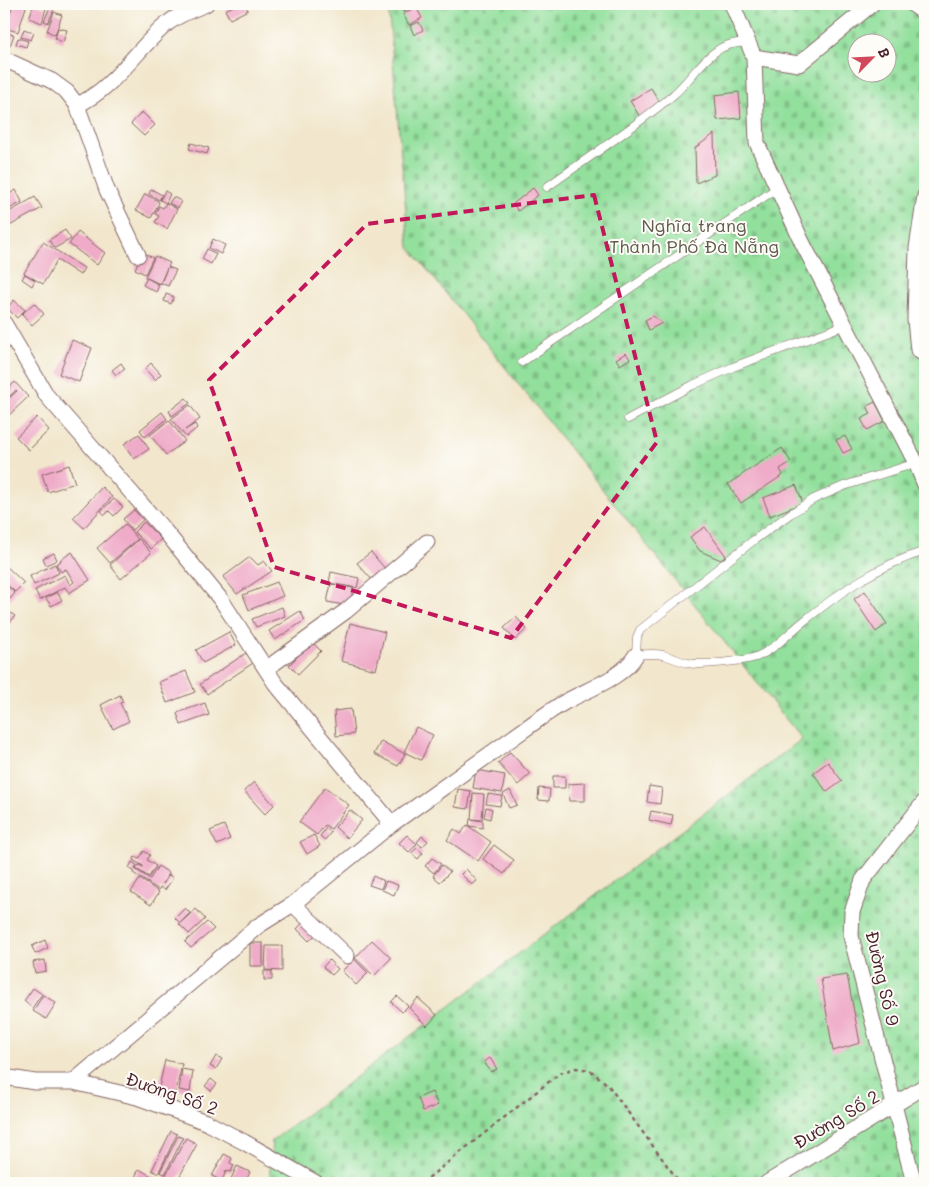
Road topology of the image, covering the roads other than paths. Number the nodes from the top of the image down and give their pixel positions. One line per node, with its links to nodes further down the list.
1 (206, 4): 9 (street)
2 (732, 4): 6 (street)
3 (872, 4): 7 (street)
4 (912, 4): 5 (street)
5 (925, 13)
6 (748, 42): 7 (street); 10 (lane)
7 (754, 57): 11 (street)
8 (4, 59): 9 (street)
9 (77, 105): 13 (street)
10 (547, 187)
11 (777, 188): 15 (street); 17 (lane)
12 (925, 196): 16 (street)
13 (138, 255)
14 (4, 323): 24 (street)
15 (846, 325): 18 (lane); 19 (street)
16 (925, 355)
17 (522, 362)
18 (628, 419)
19 (920, 467): 20 (street); 23 (lane)
20 (925, 485)
21 (427, 542): 24 (street)
22 (925, 551): 23 (lane)
23 (636, 655): 26 (street)
24 (266, 669): 26 (street)
25 (925, 801): 32 (street, Đường Số 9)
26 (392, 824): 27 (street)
27 (293, 904): 28 (street); 30 (street)
28 (347, 956)
29 (4, 1077): 30 (street, Đường Số 2)
30 (73, 1082): 33 (street, Đường Số 2)
31 (925, 1086): 32 (street, Đường Số 2)
32 (895, 1106): 34 (street, Đường Số 2); 35 (street, Đường Số 9)
33 (316, 1183)
34 (767, 1183)
35 (914, 1183)

